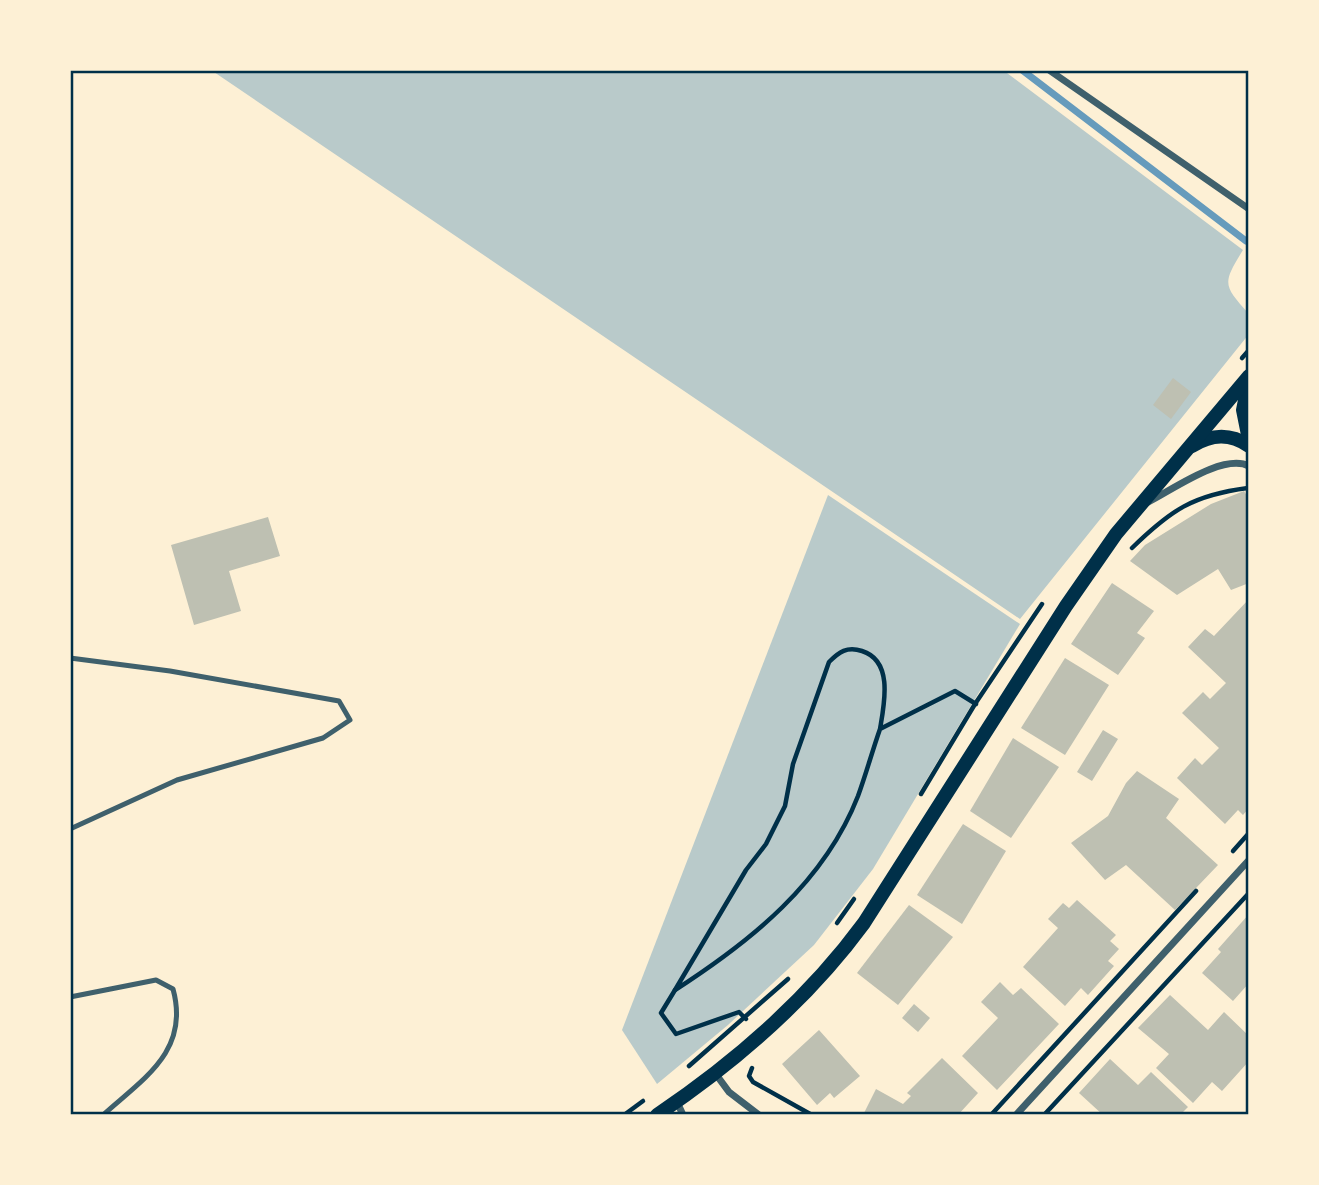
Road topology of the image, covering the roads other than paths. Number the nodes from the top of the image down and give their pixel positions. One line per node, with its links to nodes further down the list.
1 (1049, 70): 2 (street)
2 (1249, 209)
3 (1249, 378): 4 (main road); 6 (main road)
4 (1249, 440)
5 (1249, 446): 6 (main road)
6 (1185, 450): 8 (main road)
7 (1249, 466): 8 (street)
8 (1128, 518): 13 (main road)
9 (70, 658): 10 (lane)
10 (70, 829)
11 (1249, 860): 18 (street)
12 (70, 997): 15 (lane)
13 (715, 1073): 14 (main road); 17 (street)
14 (680, 1108): 16 (main road)
15 (103, 1115)
16 (657, 1115)
17 (759, 1115)
18 (1016, 1115)

